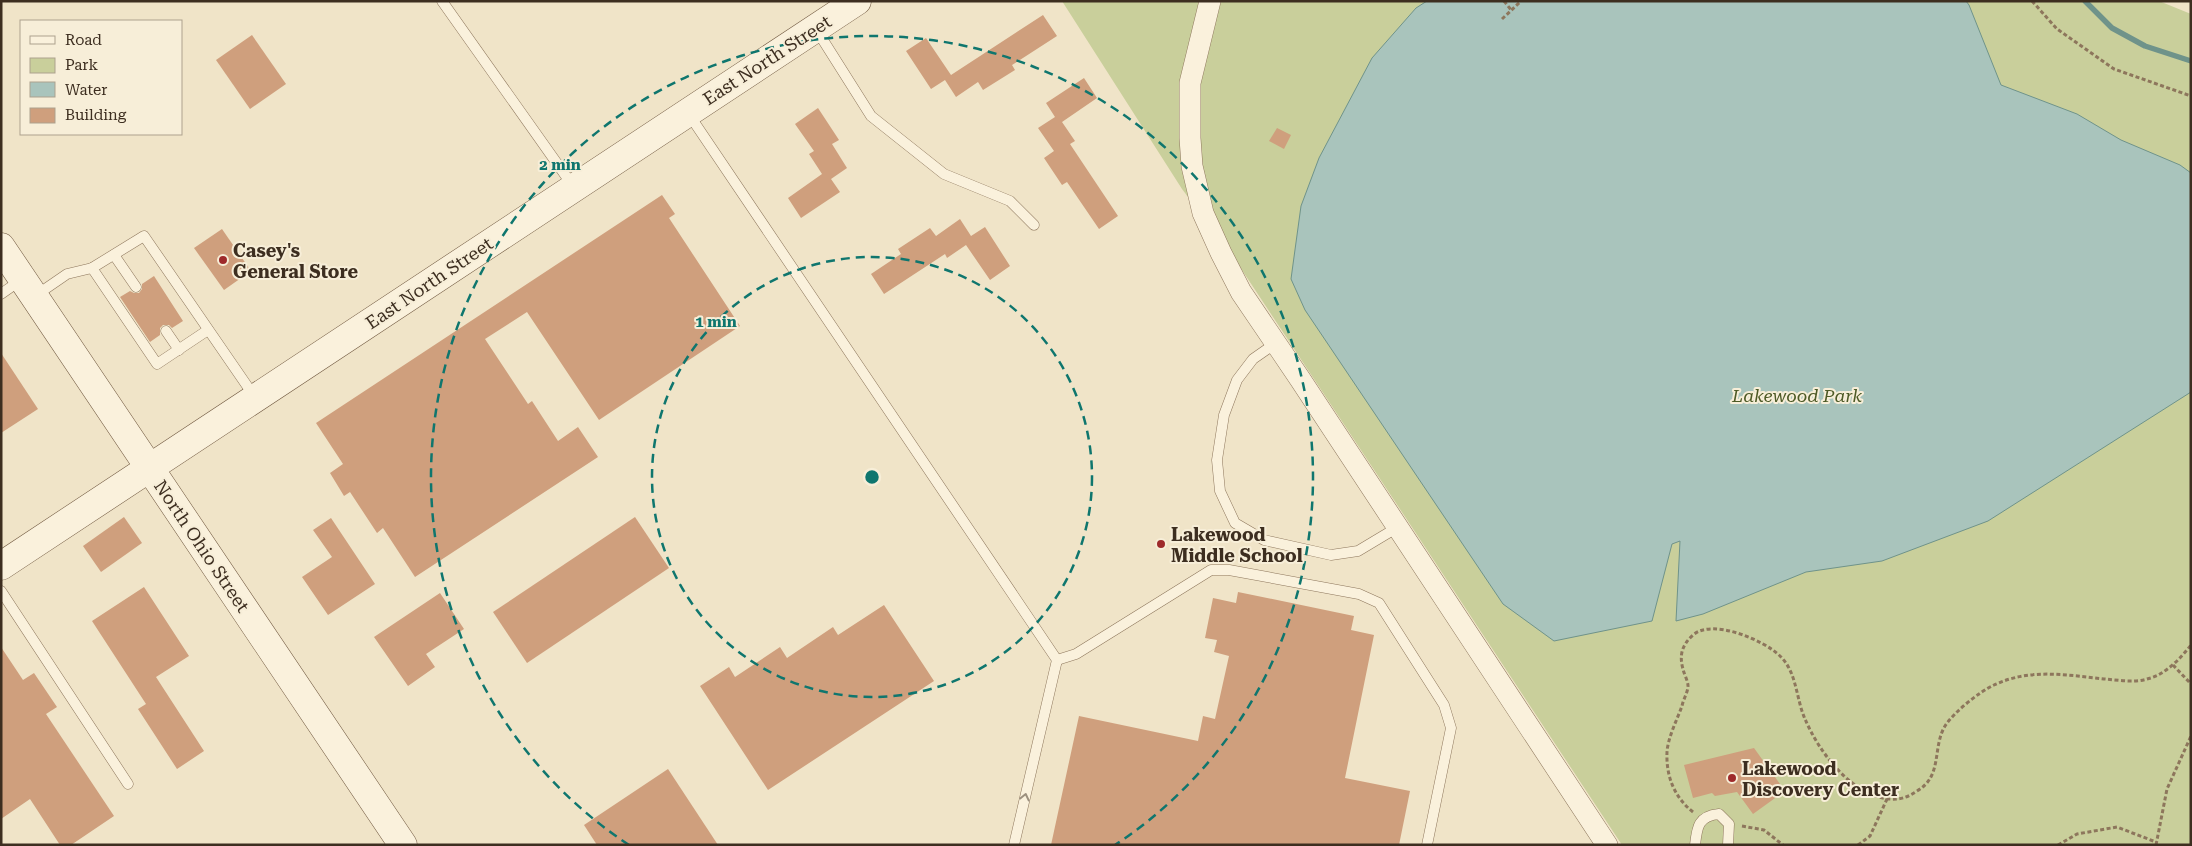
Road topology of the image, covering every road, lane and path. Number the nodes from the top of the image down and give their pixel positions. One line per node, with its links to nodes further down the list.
1 (442, 1): 12 (lane)
2 (857, 1): 9 (street, East North Street)
3 (1210, 1): 21 (street)
4 (1504, 1): 7 (path)
5 (2032, 1): 10 (path)
6 (1520, 2): 7 (path)
7 (1512, 10): 8 (path)
8 (1502, 19)
9 (816, 28): 11 (street, East North Street); 13 (lane)
10 (2191, 96)
11 (687, 113): 12 (street, East North Street); 29 (lane)
12 (574, 187): 23 (street, East North Street)
13 (1034, 226)
14 (1, 247): 18 (street, North Ohio Street)
15 (114, 255): 16 (lane); 17 (lane); 19 (lane)
16 (92, 268): 18 (lane); 22 (lane)
17 (136, 287)
18 (20, 290): 24 (street, North Ohio Street)
19 (208, 330): 22 (lane); 23 (lane)
20 (166, 331): 22 (lane)
21 (1276, 343): 25 (street); 25 (lane)
22 (179, 350)
23 (256, 398): 24 (street, East North Street)
24 (150, 467): 26 (street, East North Street); 38 (street, North Ohio Street)
25 (1398, 527): 41 (street)
26 (1, 566)
27 (1, 591): 33 (lane)
28 (2191, 645): 30 (path)
29 (1057, 660): 39 (lane, one-way to 29); 40 (lane)
30 (2173, 665): 31 (path); 34 (path)
31 (2191, 684)
32 (2191, 736): 37 (path)
33 (128, 784)
34 (1888, 799): 35 (path); 45 (path)
35 (1703, 820): 36 (lane); 42 (lane)
36 (1729, 824): 43 (lane); 44 (path)
37 (2156, 843): 46 (path)
38 (403, 845)
39 (1014, 845)
40 (1427, 845)
41 (1607, 845)
42 (1695, 845)
43 (1728, 845)
44 (1783, 845)
45 (1858, 845)
46 (2058, 845)

